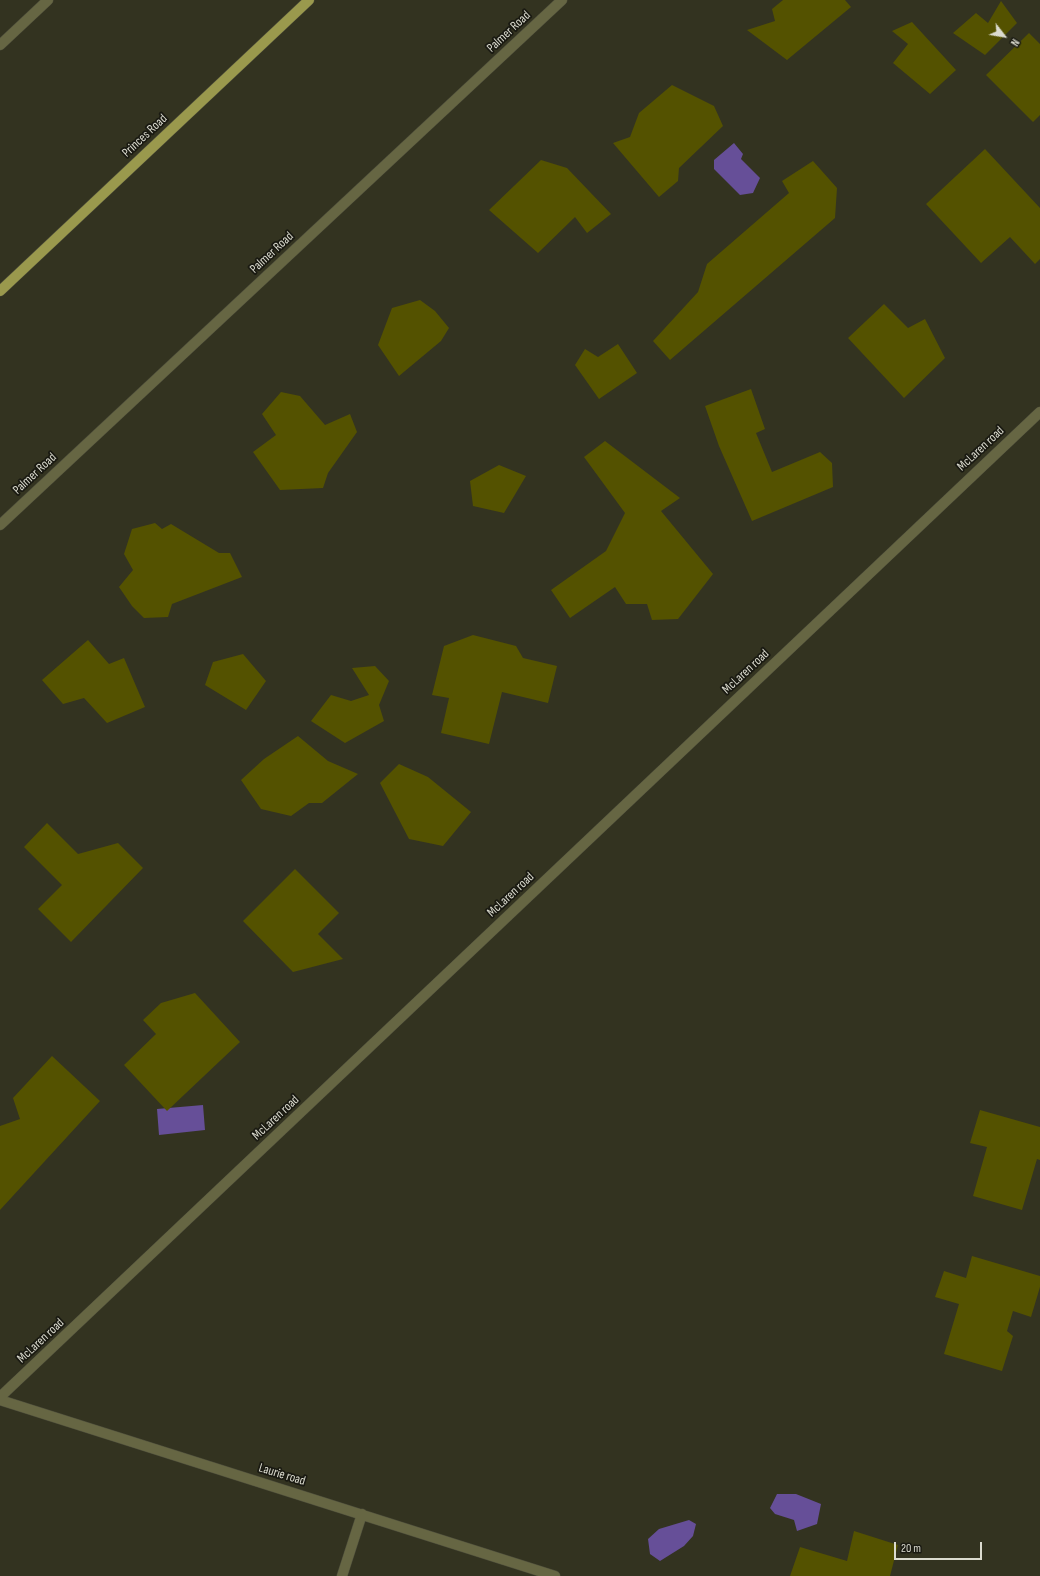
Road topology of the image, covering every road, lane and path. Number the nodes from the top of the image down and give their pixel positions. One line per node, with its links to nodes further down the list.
1 (48, 0): 4 (street)
2 (309, 0): 5 (main road, Princes Road)
3 (562, 0): 7 (street, Palmer Road)
4 (0, 45)
5 (0, 291)
6 (1040, 412): 8 (street, McLaren road)
7 (0, 525)
8 (0, 1399): 9 (street, Laurie road)
9 (362, 1514): 10 (street); 11 (street, Laurie road)
10 (342, 1576)
11 (555, 1576)

